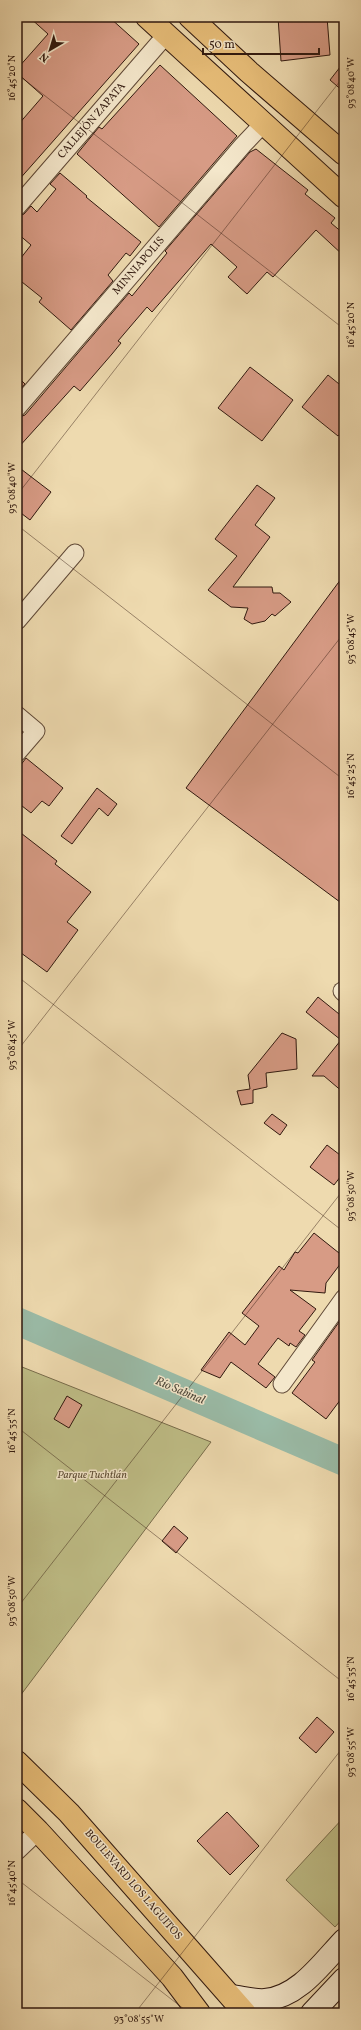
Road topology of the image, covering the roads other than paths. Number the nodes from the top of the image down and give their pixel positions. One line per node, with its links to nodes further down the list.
1 (147, 17): 3 (main road)
2 (190, 17): 5 (main road)
3 (166, 36): 4 (main road); 7 (street, CALLEJÓN ZAPATA)
4 (263, 124): 6 (main road); 8 (street, MINNIAPOLIS)
5 (344, 154)
6 (344, 196)
7 (17, 207)
8 (17, 408)
9 (75, 553): 10 (street)
10 (17, 621)
11 (17, 715): 12 (street)
12 (17, 753)
13 (344, 1298): 14 (street)
14 (282, 1384)
15 (17, 1762): 21 (main road, BOULEVARD LOS LAGUITOS)
16 (17, 1810): 17 (main road)
17 (38, 1831): 18 (street); 22 (main road)
18 (17, 1851)
19 (344, 1940): 21 (street)
20 (344, 1979): 24 (street)
21 (231, 1996): 23 (main road, BOULEVARD LOS LAGUITOS)
22 (199, 2013)
23 (245, 2013)
24 (312, 2013)

